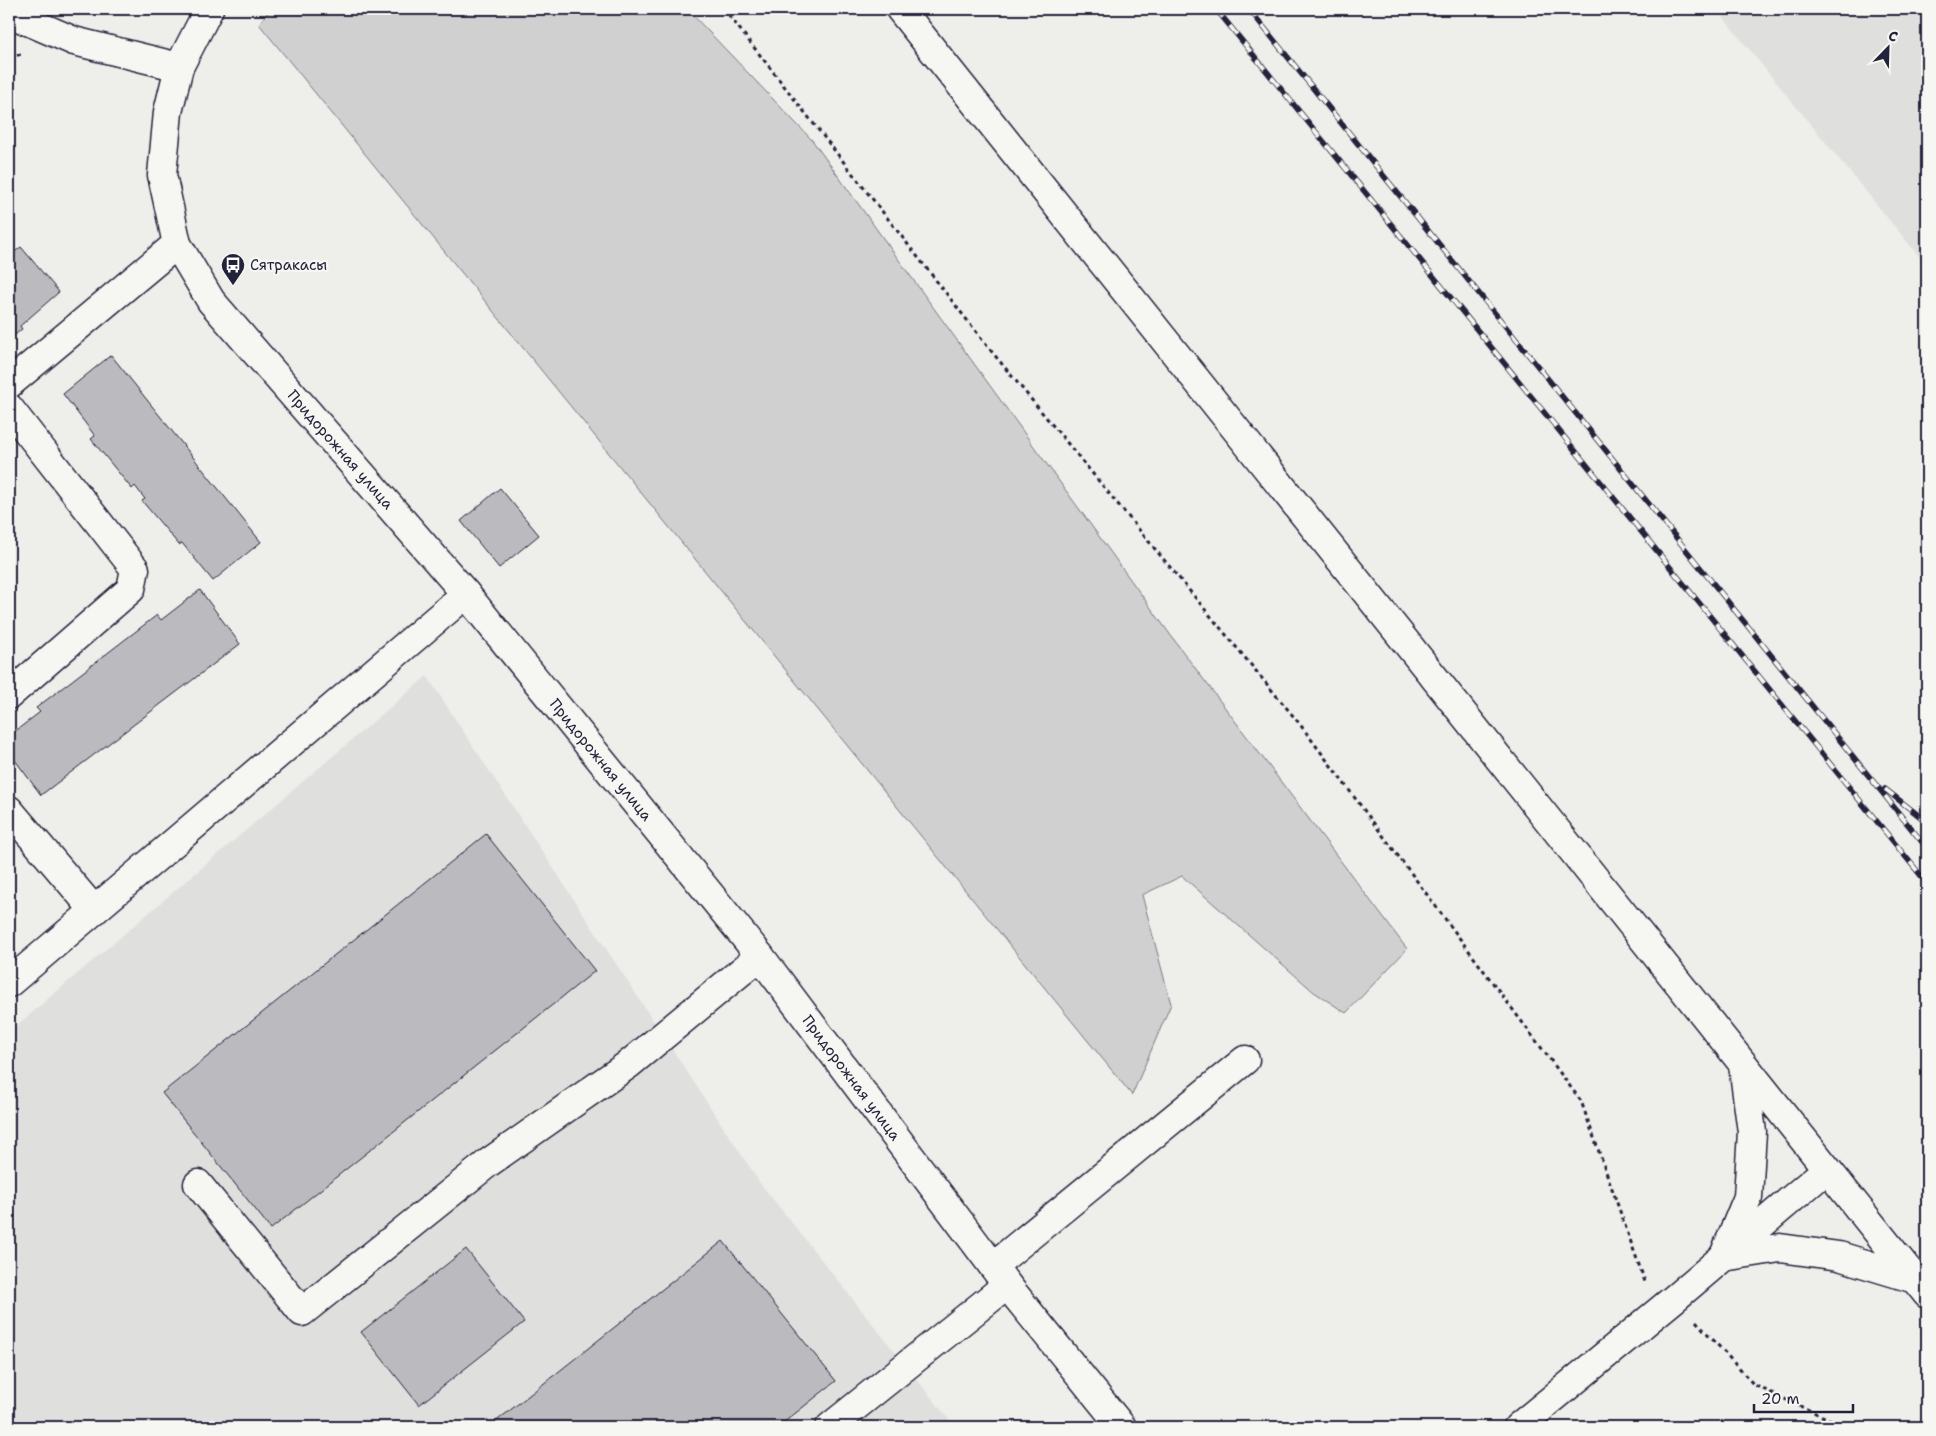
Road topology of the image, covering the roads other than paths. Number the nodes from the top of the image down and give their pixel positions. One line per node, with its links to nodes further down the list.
1 (208, 9): 4 (main road, Придорожная улица)
2 (900, 9): 15 (main road)
3 (9, 13): 4 (main road)
4 (179, 67): 5 (main road, Придорожная улица)
5 (177, 244): 6 (main road); 8 (main road, Придорожная улица)
6 (9, 384)
7 (9, 408): 9 (main road)
8 (466, 594): 11 (main road); 12 (main road, Придорожная улица)
9 (9, 695)
10 (9, 810): 11 (main road)
11 (94, 910): 13 (main road)
12 (760, 956): 17 (main road); 19 (main road, Придорожная улица)
13 (9, 982)
14 (1245, 1060): 19 (main road)
15 (1743, 1065): 16 (main road); 18 (main road)
16 (1827, 1169): 18 (main road); 20 (main road)
17 (198, 1184)
18 (1723, 1257): 20 (main road); 23 (main road)
19 (1000, 1275): 21 (main road); 22 (main road, Придорожная улица)
20 (1921, 1286)
21 (830, 1427)
22 (1122, 1427)
23 (1518, 1427)

